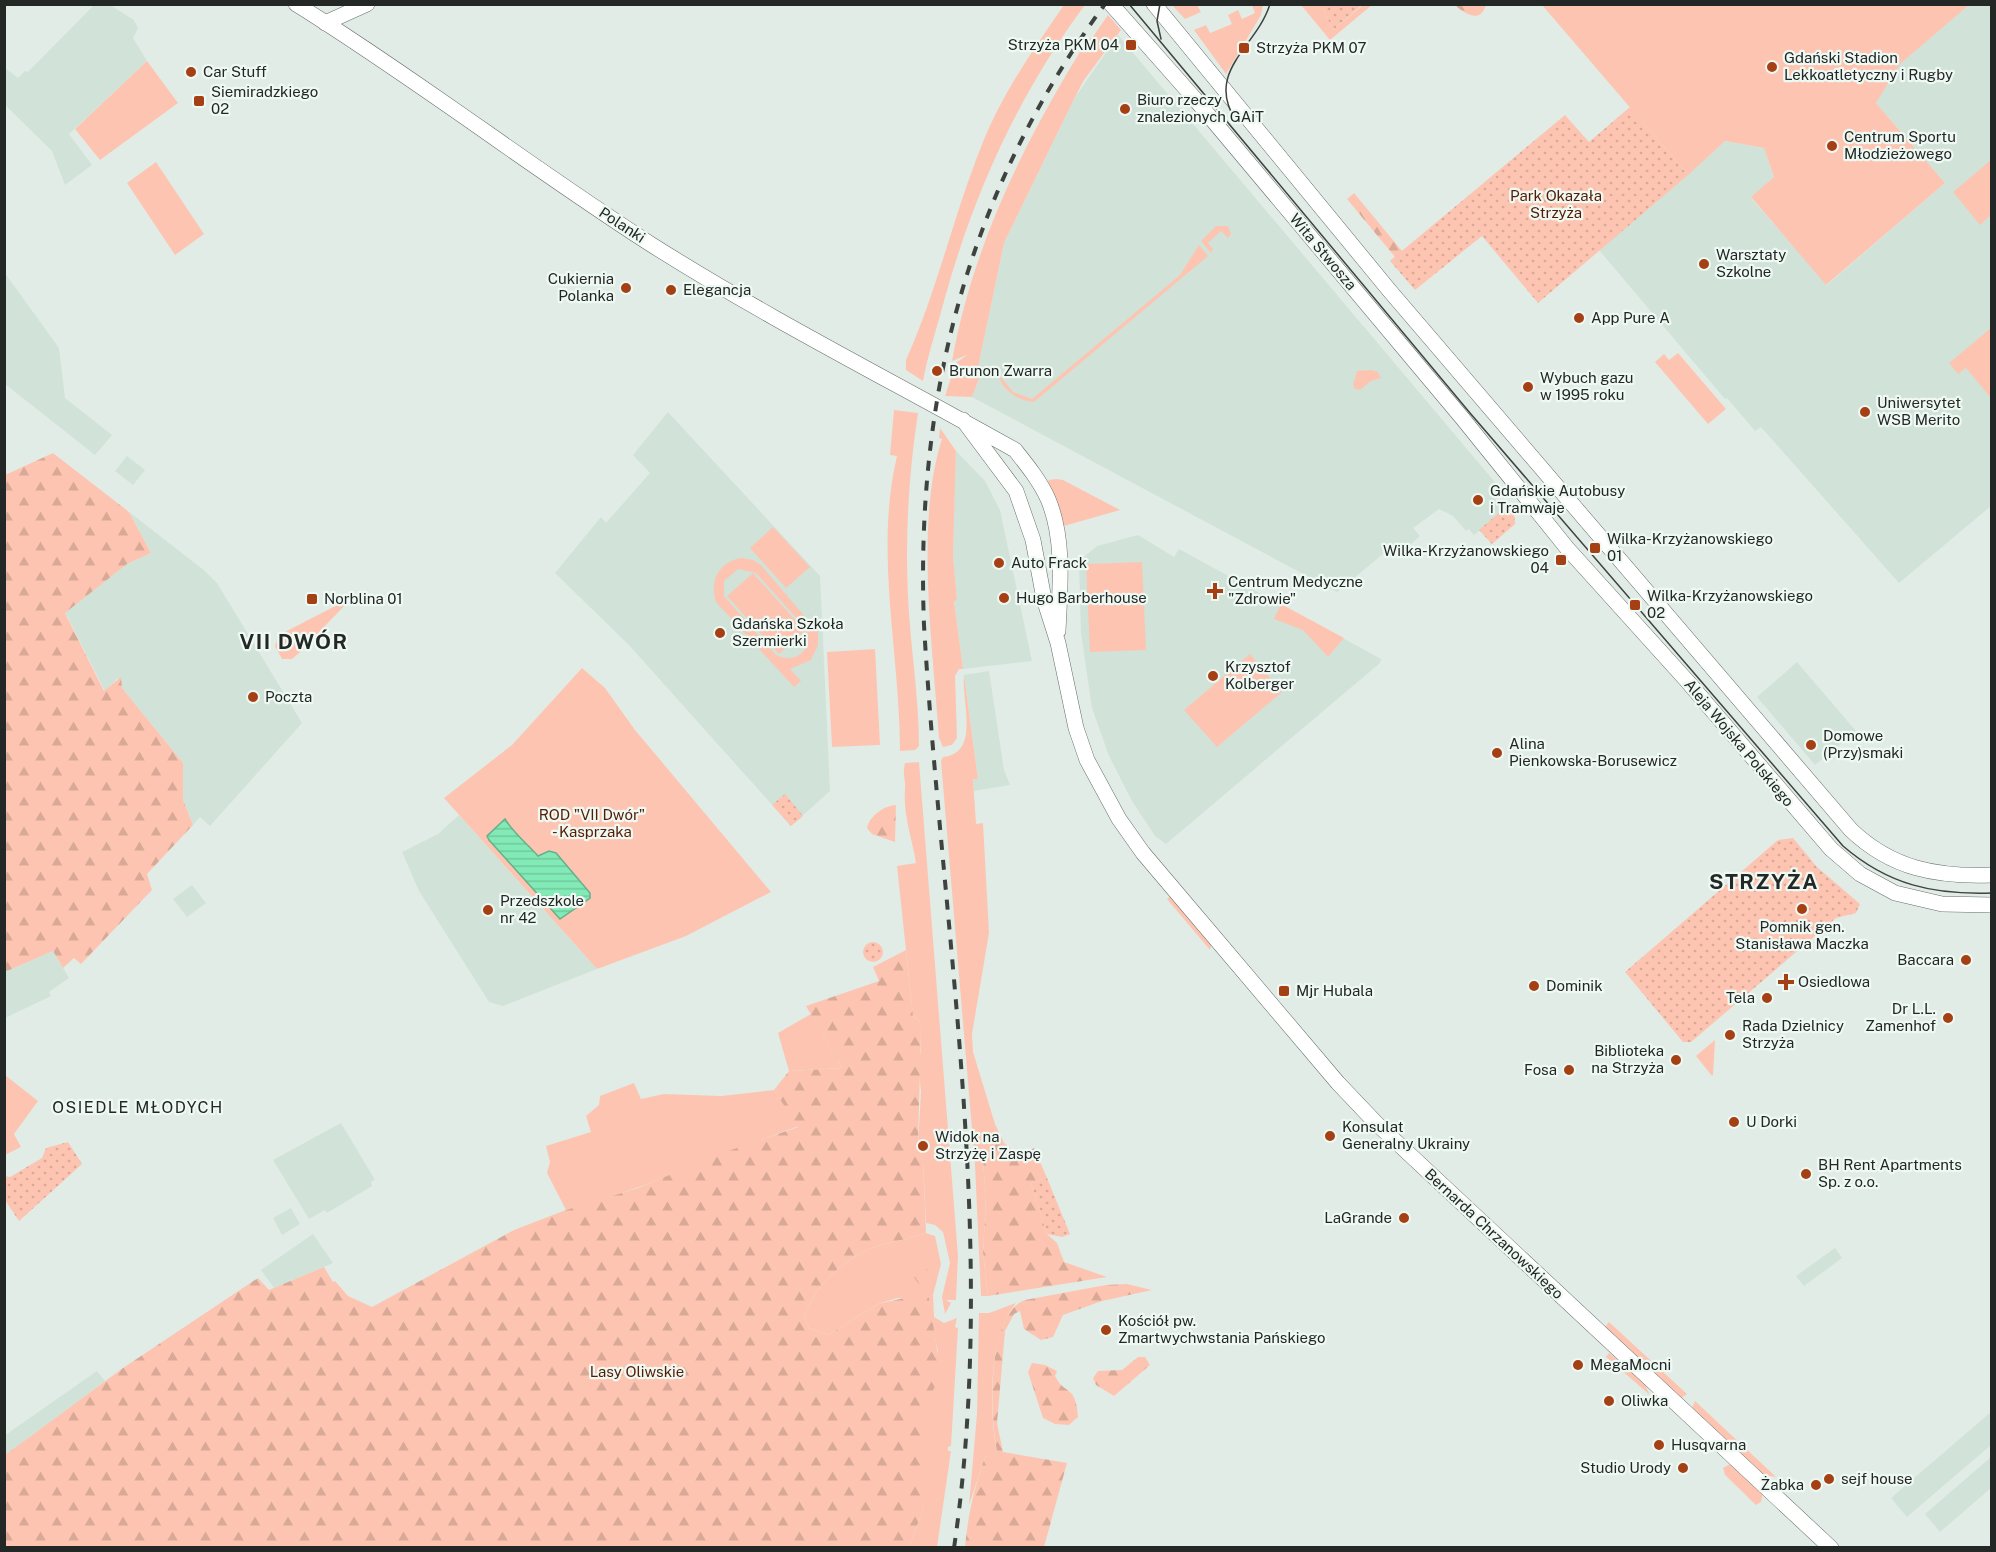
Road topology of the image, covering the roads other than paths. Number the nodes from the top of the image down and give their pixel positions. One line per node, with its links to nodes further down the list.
1 (296, 4): 5 (street, Polanki)
2 (367, 4): 5 (street)
3 (1111, 4): 7 (street, Wita Stwosza)
4 (1154, 4): 6 (street, Wita Stwosza)
5 (325, 23): 8 (street, Polanki)
6 (1484, 401): 7 (street); 9 (street, Wita Stwosza)
7 (1463, 418): 10 (street, Wita Stwosza)
8 (963, 420): 11 (street, Bernarda Chrzanowskiego); 11 (street, Bernarda Chrzanowskiego)
9 (1555, 483): 12 (street, Aleja Wojska Polskiego)
10 (1531, 503): 13 (street, Aleja Wojska Polskiego)
11 (1058, 643): 14 (street, Bernarda Chrzanowskiego)
12 (1992, 875)
13 (1992, 905)
14 (1832, 1548)

